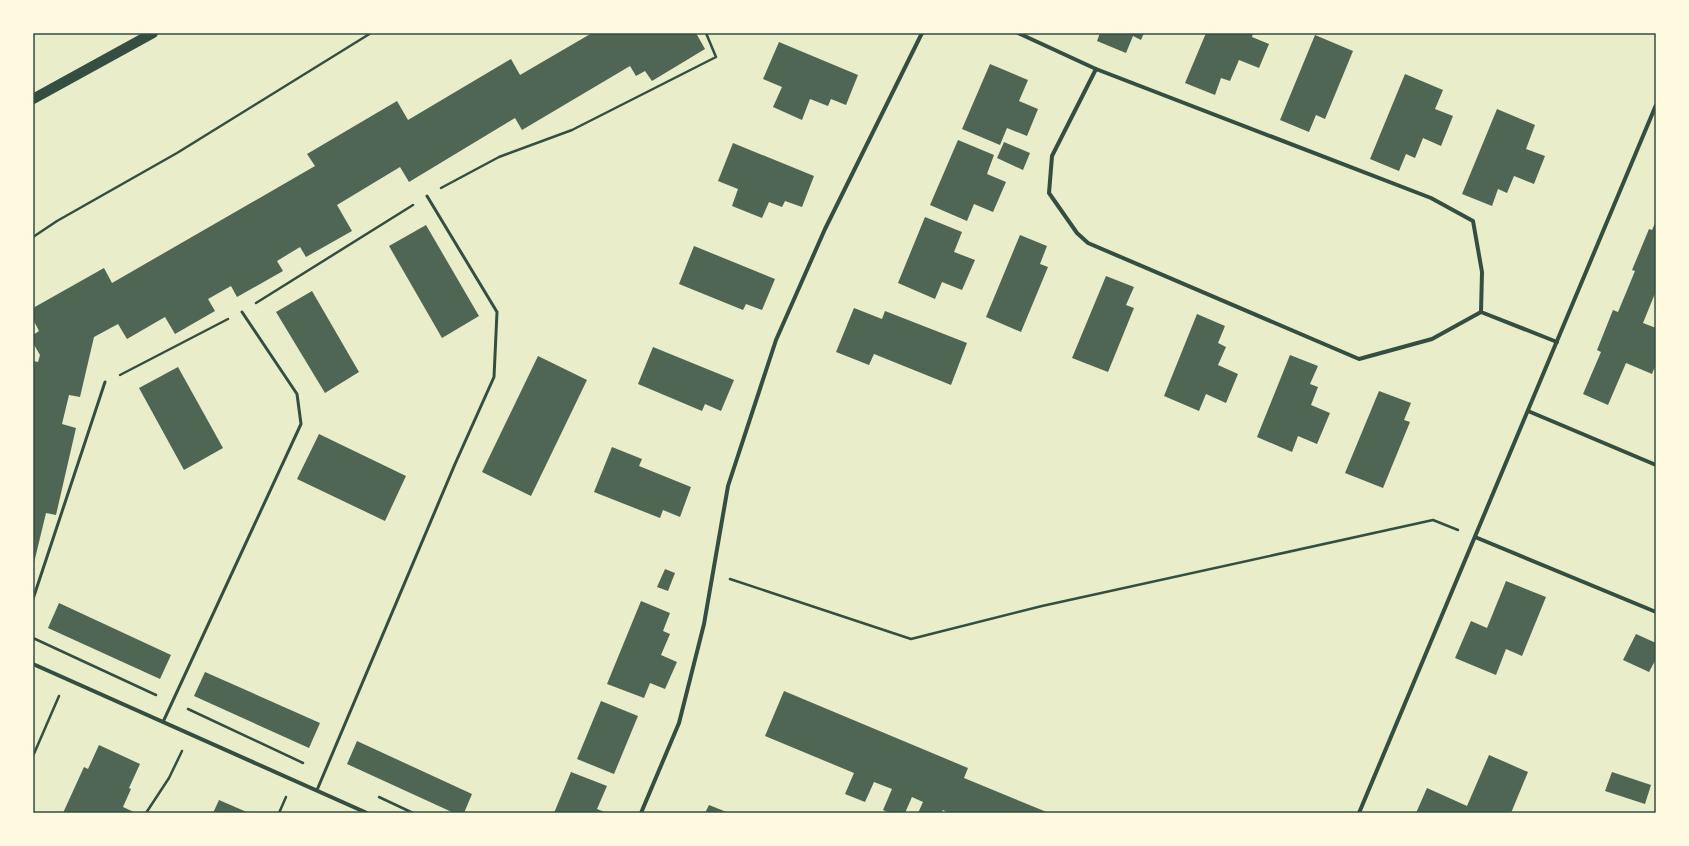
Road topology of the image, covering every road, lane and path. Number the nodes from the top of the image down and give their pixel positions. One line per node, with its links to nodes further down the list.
1 (153, 33): 6 (main road)
2 (371, 33): 9 (path)
3 (922, 33): 17 (street)
4 (1018, 33): 5 (street)
5 (1096, 69): 11 (street); 11 (street)
6 (33, 99)
7 (1656, 105): 12 (street)
8 (427, 196): 27 (lane)
9 (33, 237)
10 (242, 312): 23 (lane)
11 (1481, 312): 12 (street)
12 (1557, 342): 14 (street)
13 (105, 382): 18 (lane)
14 (1528, 411): 15 (street); 16 (street)
15 (1656, 465)
16 (1475, 536): 17 (path); 19 (street); 34 (street)
17 (713, 574): 33 (street)
18 (33, 599)
19 (1656, 612)
20 (33, 638): 23 (path)
21 (33, 664): 22 (street)
22 (66, 679): 24 (street); 26 (path)
23 (171, 702): 24 (lane); 27 (path)
24 (163, 722): 25 (street)
25 (190, 734): 28 (street); 30 (path)
26 (33, 756)
27 (325, 772): 28 (lane)
28 (316, 790): 31 (street)
29 (372, 794): 32 (path)
30 (146, 813)
31 (367, 813)
32 (413, 813)
33 (641, 813)
34 (1358, 813)

